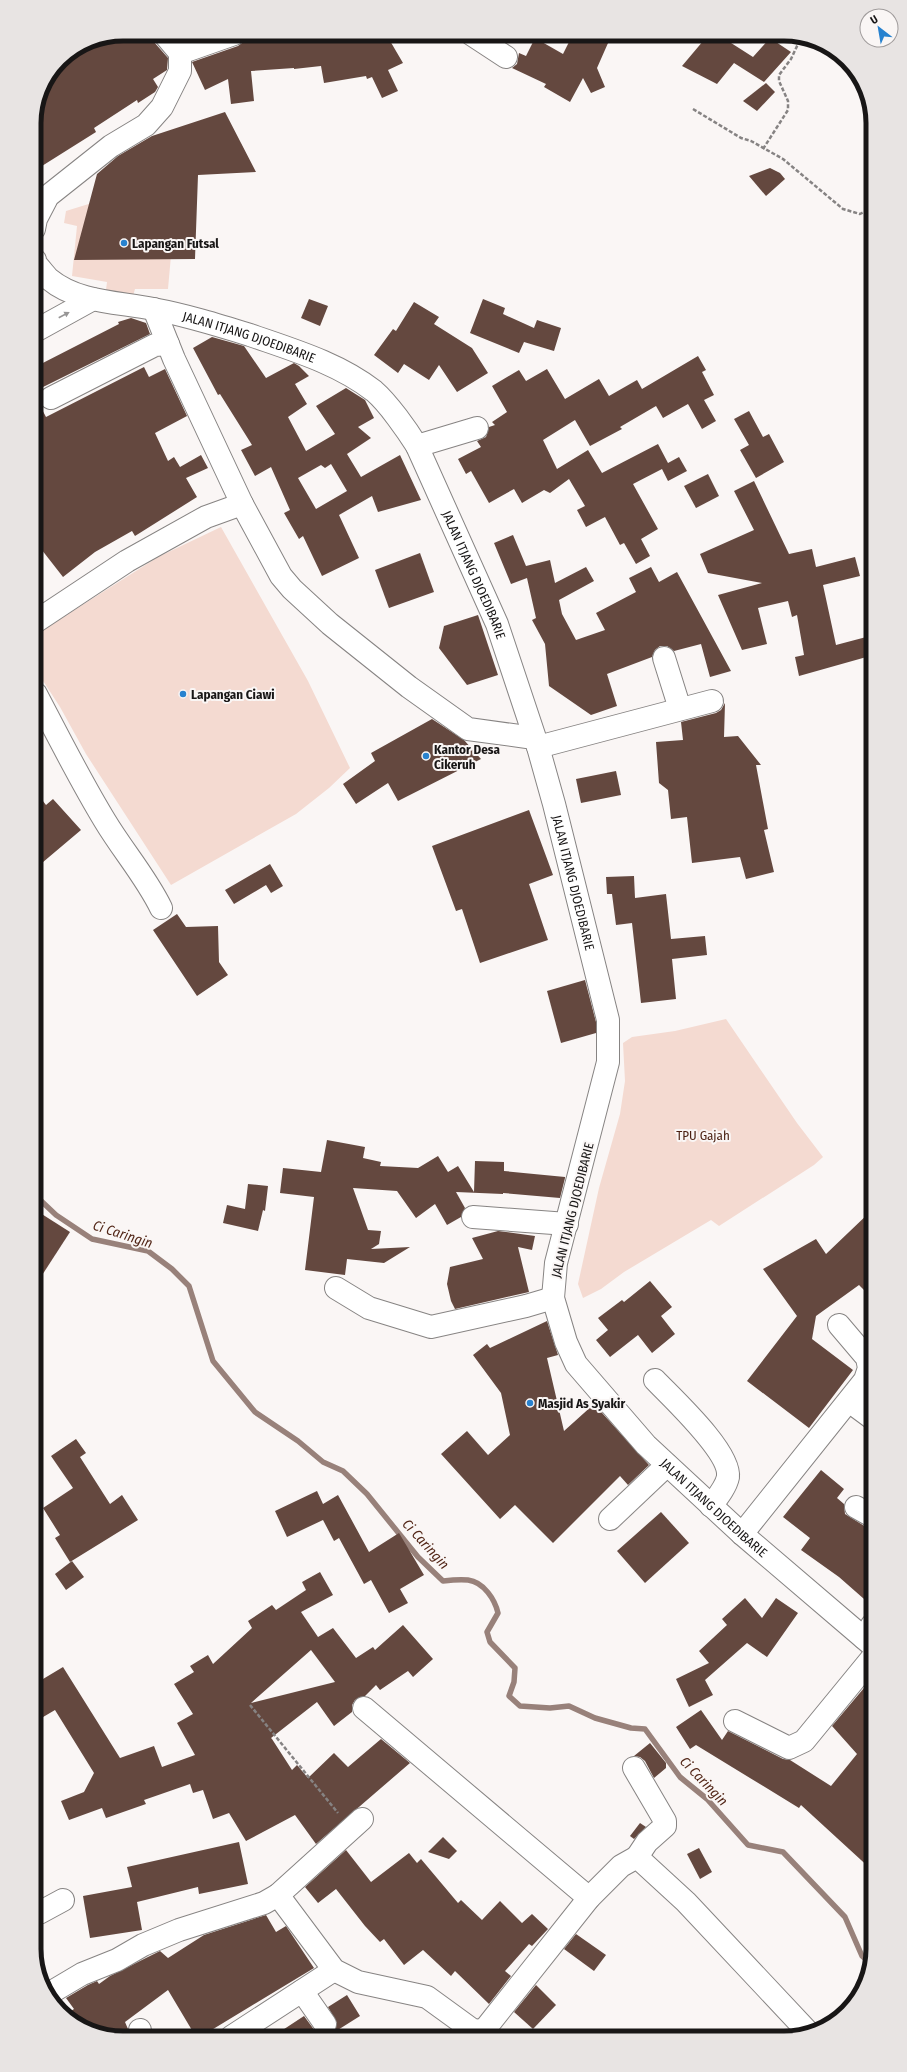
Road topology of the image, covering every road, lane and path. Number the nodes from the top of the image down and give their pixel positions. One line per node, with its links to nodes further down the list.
1 (170, 41): 5 (street)
2 (214, 41): 5 (street)
3 (482, 41): 6 (street)
4 (797, 43): 8 (path)
5 (180, 53): 9 (street)
6 (506, 57)
7 (693, 109): 8 (path)
8 (763, 149): 10 (path)
9 (41, 208)
10 (866, 211)
11 (41, 269): 12 (street, JALAN ITJANG DJOEDIBARIE)
12 (93, 299): 13 (street, JALAN ITJANG DJOEDIBARIE); 14 (street, one-way to 12)
13 (154, 309): 15 (street); 18 (street, JALAN ITJANG DJOEDIBARIE)
14 (41, 328)
15 (168, 344): 16 (street); 19 (street)
16 (51, 398)
17 (477, 428): 18 (street)
18 (417, 446): 25 (street, JALAN ITJANG DJOEDIBARIE)
19 (242, 504): 20 (street); 25 (street)
20 (41, 618)
21 (664, 658): 23 (street)
22 (712, 701): 23 (street)
23 (680, 709): 25 (street)
24 (42, 725): 26 (street)
25 (536, 742): 28 (street, JALAN ITJANG DJOEDIBARIE)
26 (162, 908)
27 (473, 1217): 28 (street)
28 (567, 1224): 30 (street, JALAN ITJANG DJOEDIBARIE)
29 (336, 1288): 30 (street)
30 (553, 1298): 37 (street, JALAN ITJANG DJOEDIBARIE)
31 (839, 1325): 32 (street)
32 (866, 1357)
33 (866, 1377): 35 (street)
34 (655, 1380): 38 (street)
35 (849, 1401): 36 (street); 40 (street)
36 (866, 1414)
37 (667, 1465): 38 (street, JALAN ITJANG DJOEDIBARIE); 39 (street)
38 (711, 1506): 40 (street, JALAN ITJANG DJOEDIBARIE)
39 (610, 1519)
40 (742, 1534): 41 (street, JALAN ITJANG DJOEDIBARIE)
41 (866, 1634)
42 (866, 1665): 45 (street)
43 (250, 1705): 47 (path)
44 (364, 1708): 50 (street)
45 (735, 1721)
46 (634, 1768): 48 (street)
47 (356, 1824): 49 (street)
48 (638, 1857): 50 (street); 57 (street)
49 (278, 1896): 53 (street); 54 (street)
50 (589, 1898): 53 (street)
51 (63, 1900): 52 (street)
52 (41, 1911)
53 (334, 1970): 55 (street)
54 (53, 1991)
55 (302, 1991): 56 (street); 58 (street)
56 (325, 2024)
57 (804, 2028)
58 (239, 2031)

